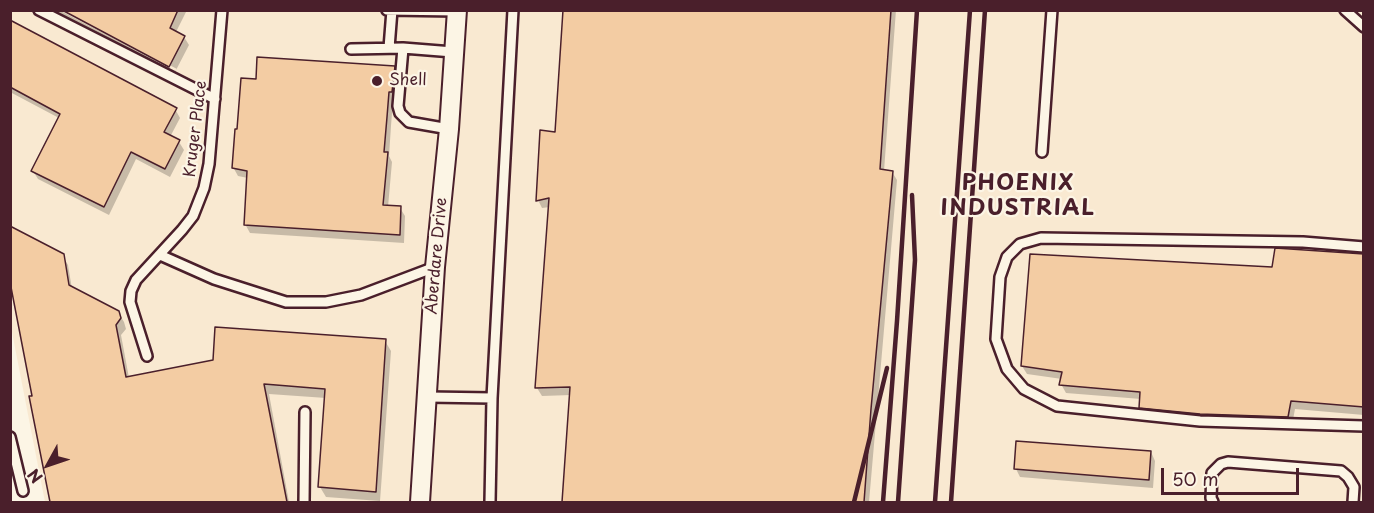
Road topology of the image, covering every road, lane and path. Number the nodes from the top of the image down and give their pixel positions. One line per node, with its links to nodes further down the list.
1 (39, 10): 14 (lane)
2 (222, 10): 14 (lane, Kruger Place)
3 (387, 10): 7 (lane)
4 (513, 10): 22 (lane)
5 (1052, 10): 16 (lane)
6 (1345, 10): 9 (lane)
7 (392, 11): 8 (lane); 10 (lane)
8 (457, 11): 13 (street, Aberdare Drive)
9 (1364, 27)
10 (388, 48): 11 (lane); 12 (lane)
11 (403, 48): 13 (lane); 15 (lane)
12 (351, 49)
13 (453, 52): 15 (street, Aberdare Drive)
14 (215, 99): 18 (lane, Kruger Place)
15 (449, 129): 19 (street, Aberdare Drive)
16 (1042, 152)
17 (1364, 247): 24 (lane)
18 (160, 255): 19 (lane); 20 (lane, Kruger Place)
19 (435, 267): 21 (street, Aberdare Drive)
20 (147, 356)
21 (428, 397): 22 (lane); 28 (street, Aberdare Drive)
22 (492, 398): 29 (lane)
23 (305, 412): 27 (lane)
24 (1364, 426)
25 (10, 437): 26 (lane)
26 (23, 491)
27 (304, 502)
28 (420, 502)
29 (490, 502)
30 (1213, 502): 31 (lane)
31 (1353, 502)

